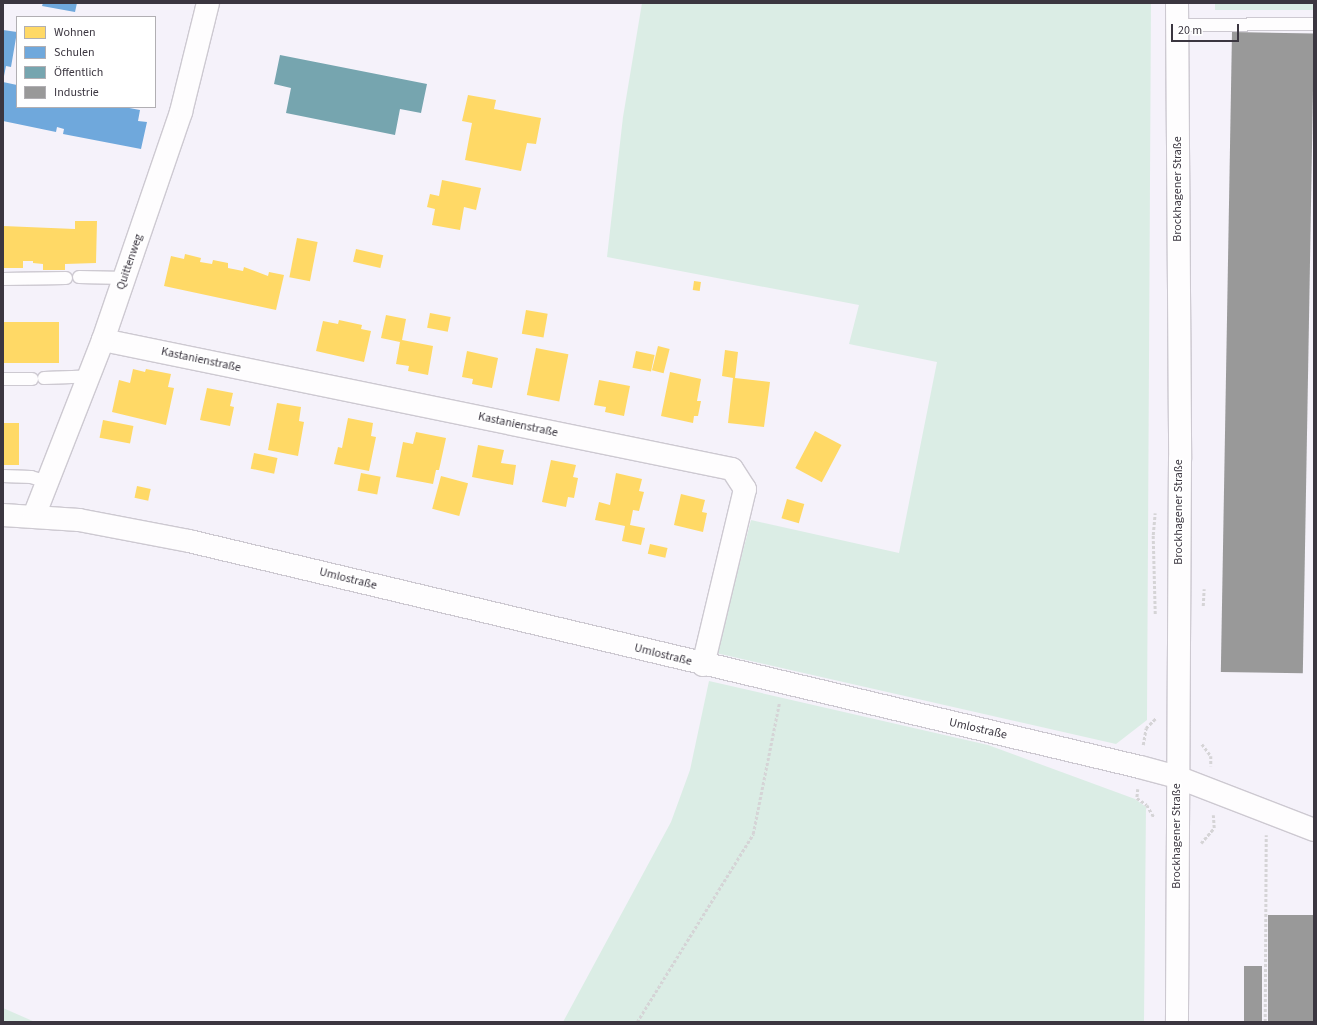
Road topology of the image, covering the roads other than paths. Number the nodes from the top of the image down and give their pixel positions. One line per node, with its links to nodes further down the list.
1 (208, 3): 7 (street, Quittenweg)
2 (1177, 3): 4 (street, Brockhagener Straße)
3 (1314, 24): 4 (lane)
4 (1177, 25): 17 (street, Brockhagener Straße)
5 (79, 277): 7 (lane)
6 (66, 278): 8 (lane)
7 (125, 278): 9 (street, Quittenweg)
8 (3, 279)
9 (103, 340): 11 (street, Quittenweg); 16 (street, Kastanienstraße)
10 (3, 379): 11 (lane)
11 (87, 380): 13 (street, Quittenweg)
12 (3, 476): 13 (lane)
13 (47, 482): 15 (street, Quittenweg)
14 (3, 515): 15 (street, Umlostraße)
15 (34, 516): 16 (street, Umlostraße)
16 (703, 665): 17 (street, Umlostraße)
17 (1177, 777): 18 (street, Umlostraße); 19 (street, Brockhagener Straße)
18 (1314, 830)
19 (1178, 1022)

